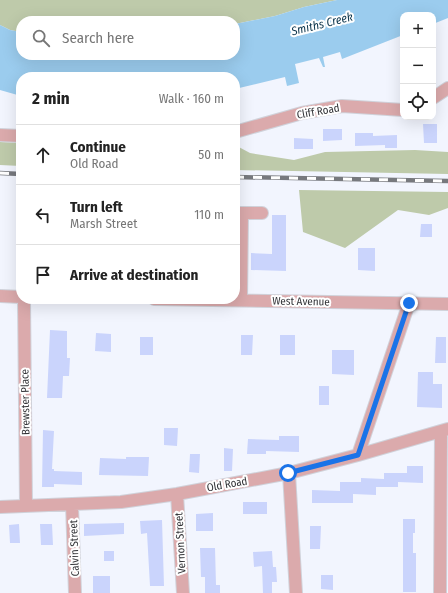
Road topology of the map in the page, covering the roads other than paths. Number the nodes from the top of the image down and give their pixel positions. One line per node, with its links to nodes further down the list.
1 (448, 88): 2 (street)
2 (436, 96)
3 (400, 110): 4 (street, Cliff Road)
4 (240, 131)
5 (0, 136): 6 (street)
6 (16, 136)
7 (240, 213): 8 (street)
8 (262, 213)
9 (240, 271): 12 (street)
10 (0, 296): 11 (street)
11 (16, 297)
12 (241, 300): 13 (street, West Avenue)
13 (409, 303): 15 (street, West Avenue); 17 (street)
14 (24, 304): 22 (street, Brewster Place)
15 (448, 304)
16 (444, 430): 17 (street, Old Road); 19 (street)
17 (358, 455): 18 (street, Old Road)
18 (288, 473): 20 (street, Old Road); 26 (street)
19 (444, 492): 27 (street)
20 (177, 494): 21 (street, Old Road); 25 (street, Vernon Street)
21 (72, 504): 22 (street, Old Road); 24 (street, Calvin Street)
22 (26, 506): 23 (street, Old Road)
23 (0, 507)
24 (75, 593)
25 (183, 593)
26 (296, 593)
27 (440, 593)

